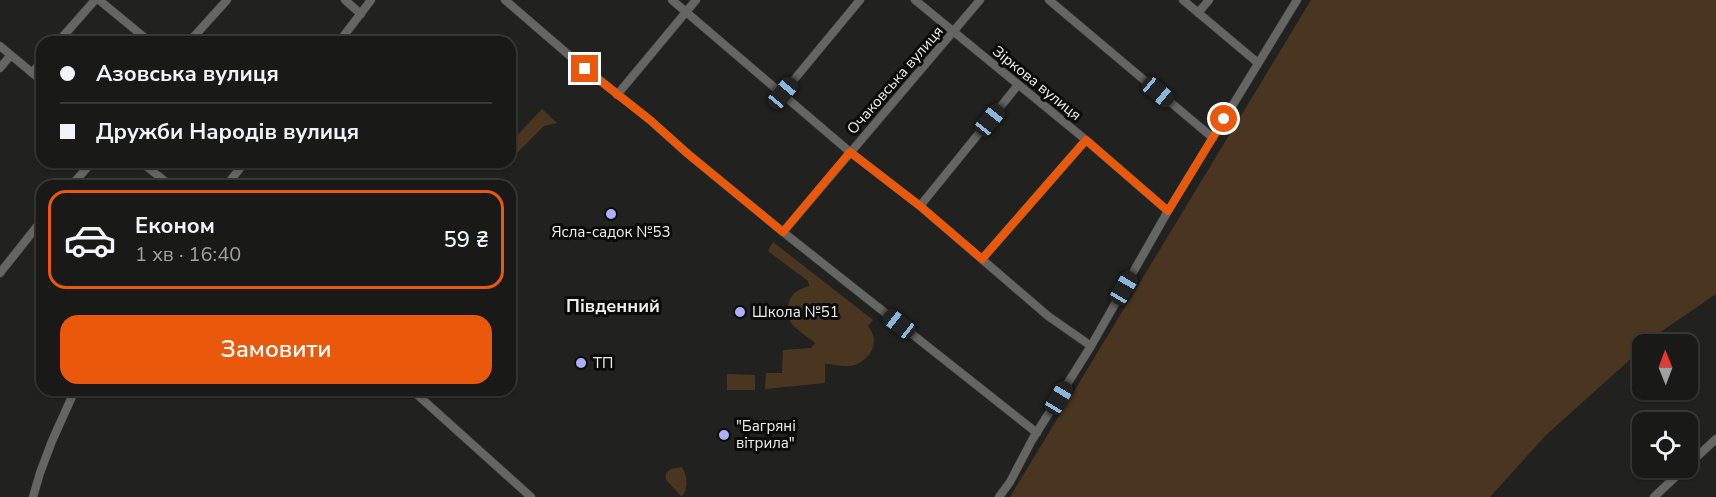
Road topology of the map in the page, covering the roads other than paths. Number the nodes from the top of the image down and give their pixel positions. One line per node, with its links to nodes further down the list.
1 (94, 0): 20 (street)
2 (99, 0): 21 (street)
3 (227, 0): 22 (street)
4 (345, 0): 18 (street)
5 (371, 0): 18 (street)
6 (506, 0): 33 (street)
7 (672, 0): 16 (street)
8 (696, 0): 16 (street)
9 (860, 0): 32 (street)
10 (915, 0): 19 (street, Зіркова вулиця)
11 (980, 0): 19 (street, Очаковська вулиця)
12 (1049, 0): 34 (street)
13 (1183, 0): 17 (street)
14 (1209, 0): 17 (street)
15 (1297, 0): 26 (street)
16 (686, 12): 32 (street); 33 (street)
17 (1198, 13): 26 (street)
18 (361, 14): 23 (street)
19 (954, 32): 31 (street, Зіркова вулиця); 36 (street, Очаковська вулиця)
20 (63, 36)
21 (143, 36)
22 (194, 36)
23 (344, 36)
24 (0, 46): 25 (street)
25 (11, 55): 27 (street); 29 (street)
26 (1258, 63): 34 (street)
27 (0, 68)
28 (36, 68): 29 (street)
29 (32, 72): 30 (street)
30 (36, 76)
31 (1018, 85): 35 (street, Зіркова вулиця); 43 (street)
32 (783, 93): 36 (street)
33 (617, 95): 46 (street)
34 (1212, 138): 44 (street)
35 (1086, 140): 44 (street, Зіркова вулиця); 47 (street)
36 (850, 152): 43 (street); 46 (street, Очаковська вулиця)
37 (87, 168): 40 (street)
38 (148, 168): 41 (street)
39 (240, 168): 42 (street)
40 (76, 180)
41 (164, 180)
42 (231, 180)
43 (920, 206): 47 (street)
44 (1168, 211): 49 (street)
45 (36, 228): 48 (street)
46 (783, 232): 52 (street)
47 (982, 259): 49 (street)
48 (0, 273)
49 (1091, 346): 52 (street)
50 (72, 396): 56 (street)
51 (419, 396): 57 (street)
52 (1037, 433): 58 (street)
53 (1716, 439): 54 (street)
54 (1698, 456)
55 (1674, 478): 59 (street)
56 (33, 497)
57 (531, 497)
58 (999, 497)
59 (1653, 497)

